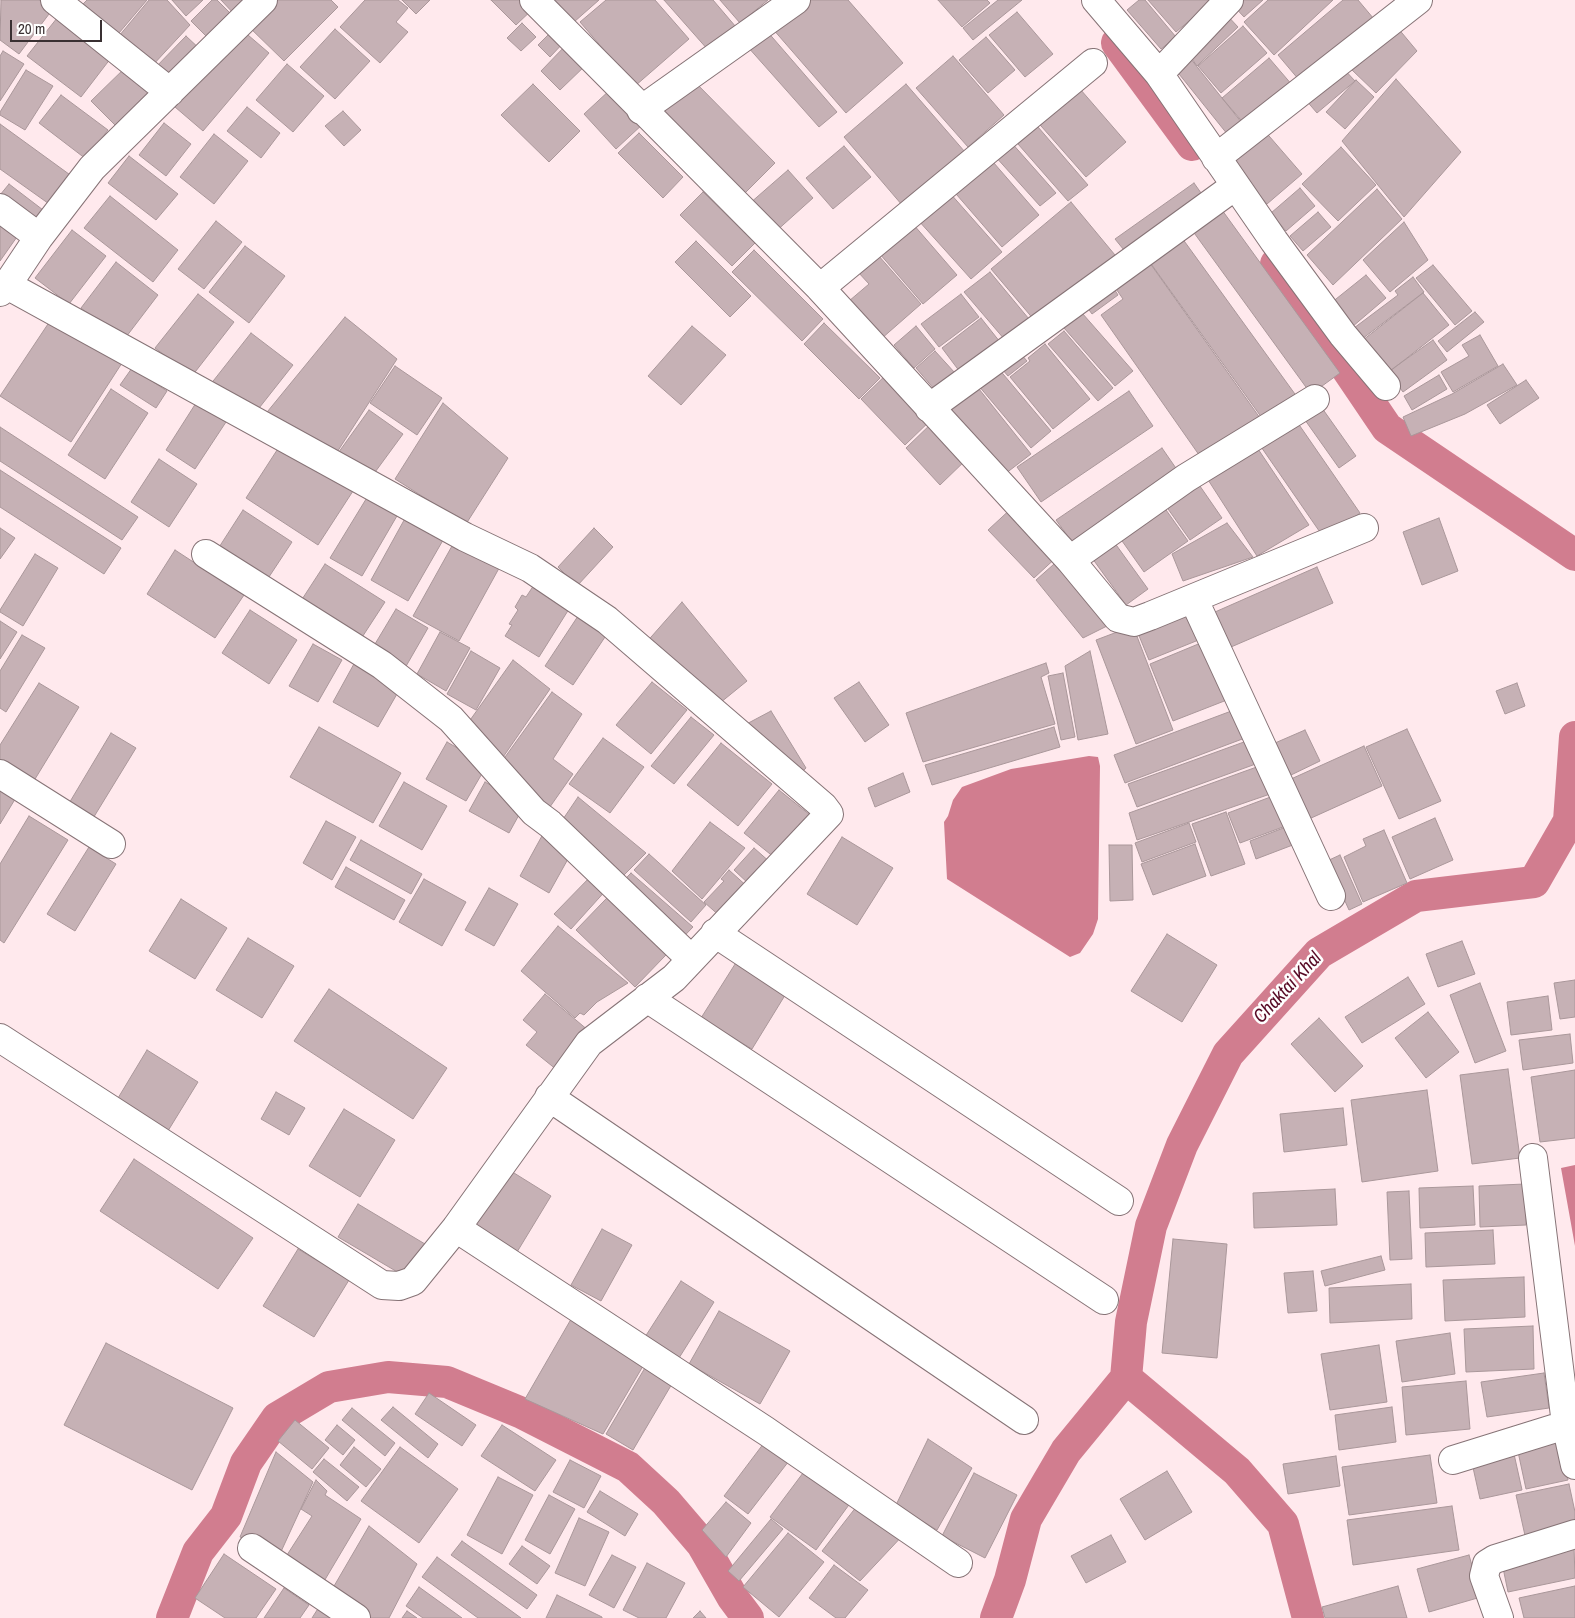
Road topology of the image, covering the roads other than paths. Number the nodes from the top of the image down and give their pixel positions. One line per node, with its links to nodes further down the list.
1 (55, 0): 10 (street)
2 (263, 0): 10 (street)
3 (534, 0): 11 (street)
4 (796, 0): 11 (street)
5 (1096, 0): 9 (street)
6 (1230, 0): 9 (street)
7 (1418, 0): 12 (street)
8 (1093, 63): 16 (street)
9 (1159, 74): 12 (street)
10 (170, 92): 15 (street)
11 (641, 110): 16 (street)
12 (1216, 158): 13 (street)
13 (1236, 186): 18 (street); 20 (street)
14 (0, 208): 15 (street)
15 (39, 237): 17 (street)
16 (820, 288): 20 (street)
17 (4, 289): 28 (street)
18 (1386, 386)
19 (1315, 399): 23 (street)
20 (929, 408): 23 (street)
21 (1364, 528): 24 (street)
22 (206, 554): 29 (street)
23 (1070, 560): 24 (street)
24 (1194, 600): 27 (street)
25 (0, 774): 26 (street)
26 (111, 844)
27 (1331, 896)
28 (715, 933): 29 (street); 34 (street)
29 (691, 959): 30 (street)
30 (647, 998): 32 (street); 36 (street)
31 (0, 1038): 35 (street)
32 (549, 1098): 35 (street); 37 (street)
33 (1533, 1158): 38 (street)
34 (1119, 1200)
35 (456, 1228): 43 (street)
36 (1104, 1300)
37 (1024, 1420)
38 (1571, 1423): 39 (street); 40 (street)
39 (1453, 1460)
40 (1575, 1465)
41 (1575, 1534): 45 (street)
42 (252, 1548): 44 (street)
43 (958, 1563)
44 (356, 1618)
45 (1499, 1618)

